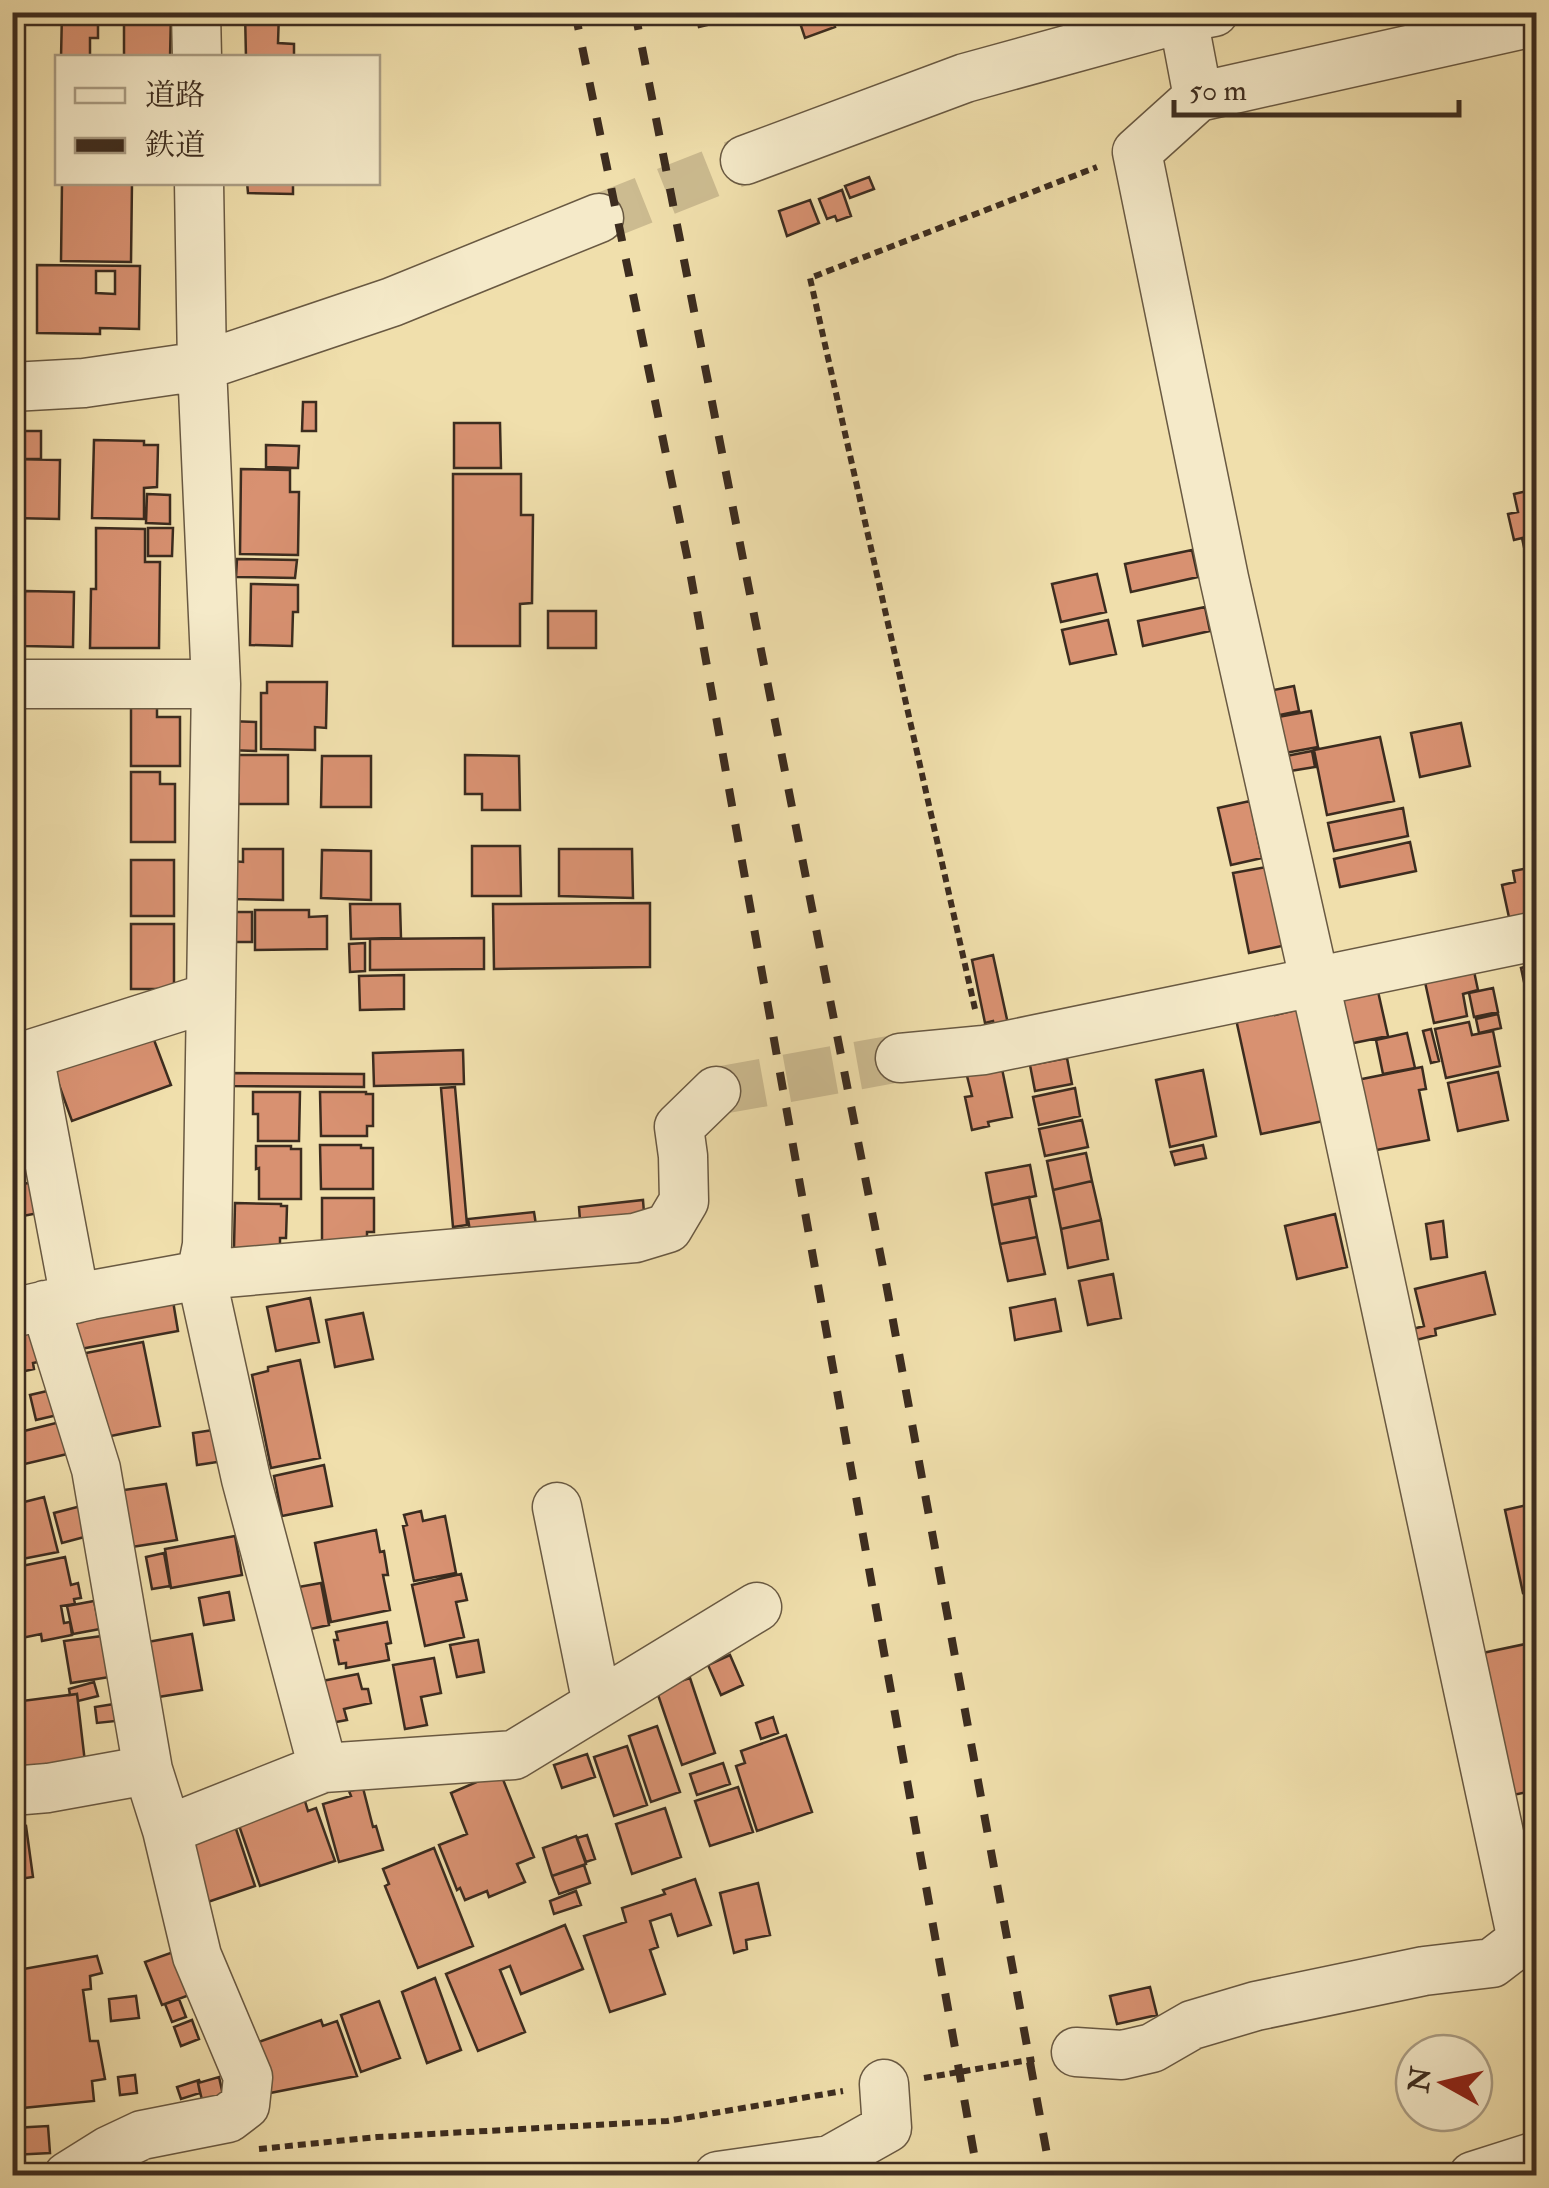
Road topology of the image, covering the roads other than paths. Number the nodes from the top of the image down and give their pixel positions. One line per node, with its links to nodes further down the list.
1 (196, 12): 4 (street)
2 (1198, 15): 5 (street); 6 (street)
3 (1533, 24): 5 (street)
4 (197, 55)
5 (1198, 98): 14 (street)
6 (745, 160)
7 (199, 185): 9 (street)
8 (599, 218): 9 (street)
9 (202, 366): 10 (street); 12 (street)
10 (12, 388)
11 (12, 684): 12 (street)
12 (216, 684): 15 (street)
13 (1536, 936): 14 (street)
14 (1314, 980): 17 (street); 28 (street)
15 (211, 997): 16 (street); 19 (street)
16 (21, 1057): 20 (street)
17 (900, 1058)
18 (716, 1091): 19 (street)
19 (202, 1275): 20 (street); 24 (street)
20 (44, 1305): 25 (street)
21 (557, 1508): 23 (street)
22 (757, 1607): 23 (street)
23 (597, 1704): 24 (street)
24 (323, 1768): 27 (street)
25 (148, 1770): 26 (street); 27 (street)
26 (12, 1791)
27 (168, 1830): 31 (street)
28 (1076, 2052)
29 (884, 2084): 32 (street)
30 (1536, 2156): 33 (street)
31 (68, 2176)
32 (718, 2176)
33 (1473, 2176)

